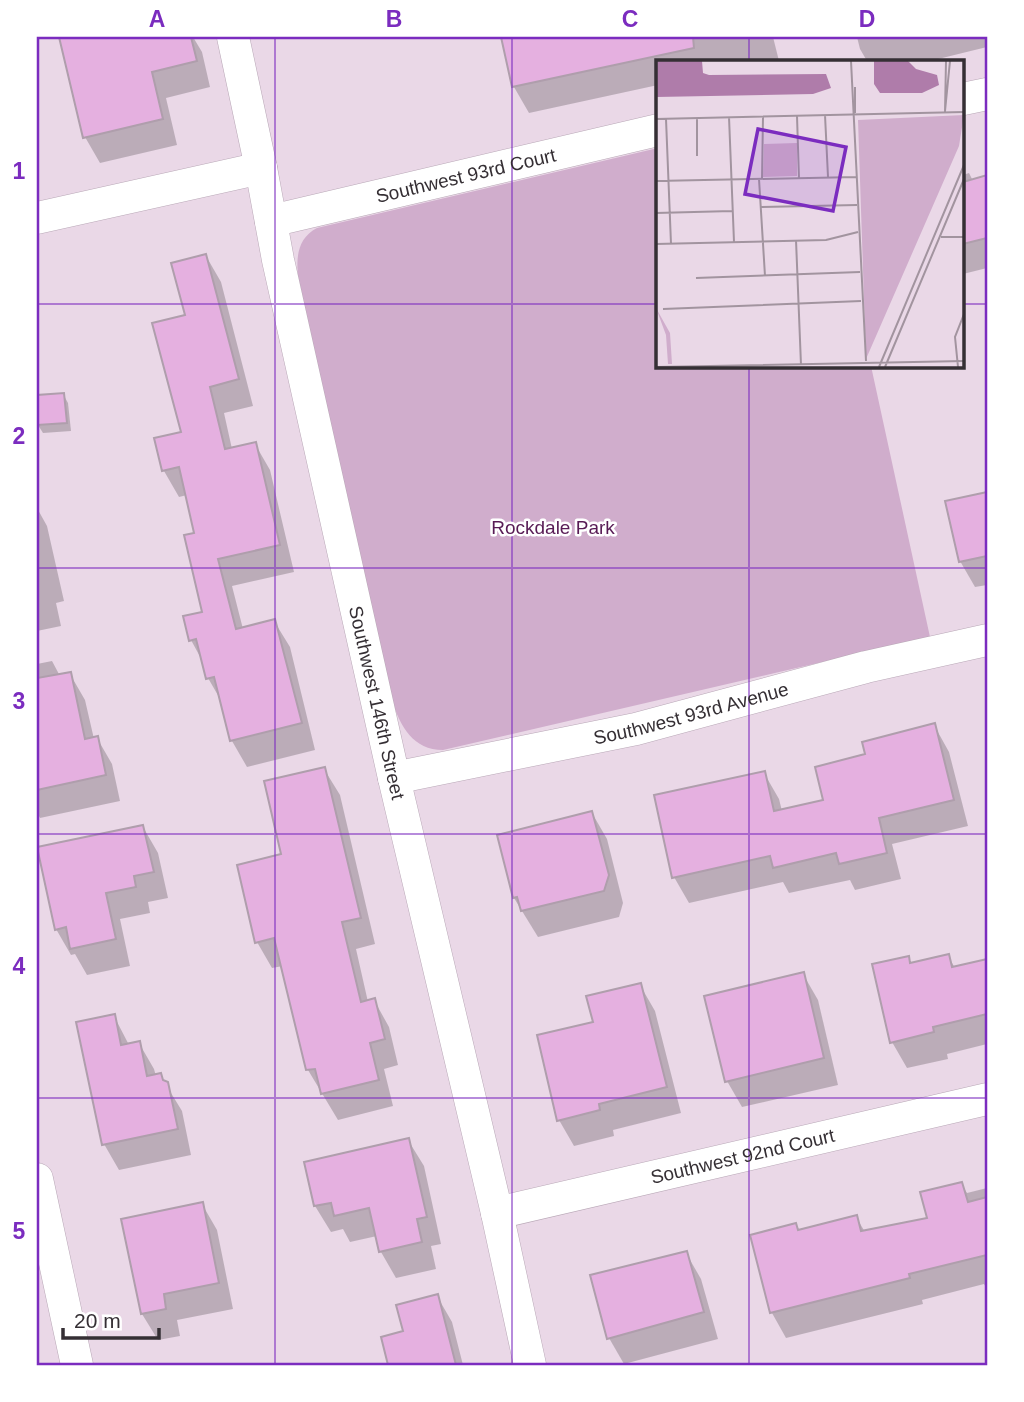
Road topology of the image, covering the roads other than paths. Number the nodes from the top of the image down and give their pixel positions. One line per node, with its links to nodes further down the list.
1 (233, 37): 5 (street, Southwest 146th Street)
2 (987, 94): 3 (street)
3 (964, 100)
4 (656, 130): 7 (street, Southwest 93rd Court)
5 (261, 168): 6 (street); 7 (street, Southwest 146th Street)
6 (37, 218)
7 (271, 221): 9 (street, Southwest 146th Street)
8 (987, 640): 9 (street, Southwest 93rd Avenue)
9 (394, 778): 12 (street, Southwest 146th Street)
10 (987, 1100): 12 (street, Southwest 92nd Court)
11 (37, 1179): 13 (street)
12 (497, 1213): 14 (street, Southwest 146th Street)
13 (77, 1365)
14 (530, 1365)

